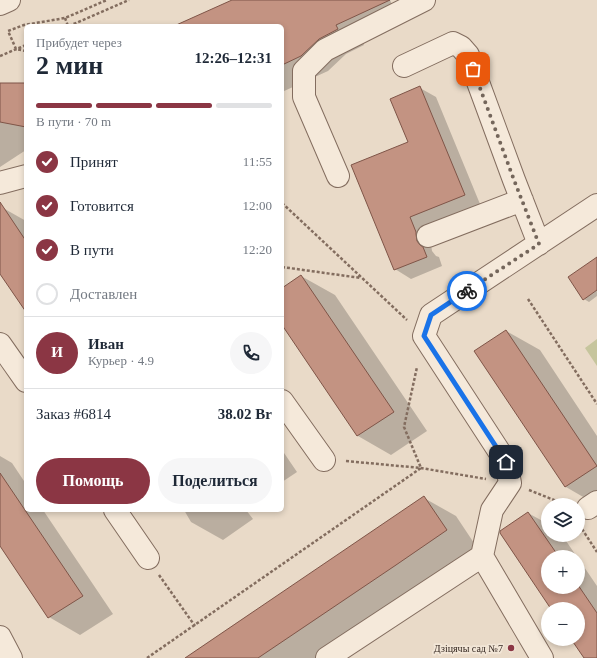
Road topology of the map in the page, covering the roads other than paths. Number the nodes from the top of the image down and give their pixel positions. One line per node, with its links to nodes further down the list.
1 (9, 0): 3 (street)
2 (424, 0): 5 (street)
3 (0, 4)
4 (404, 66): 8 (street)
5 (338, 176)
6 (24, 177): 7 (street)
7 (0, 183)
8 (522, 200): 10 (street); 11 (street)
9 (596, 207): 11 (street)
10 (428, 236)
11 (539, 244): 17 (street)
12 (0, 344): 13 (street)
13 (24, 378)
14 (284, 404): 15 (street)
15 (324, 460)
16 (116, 512): 18 (street)
17 (482, 556): 21 (street); 22 (street)
18 (148, 558)
19 (0, 637): 20 (street)
20 (11, 658)
21 (327, 658)
22 (542, 658)

